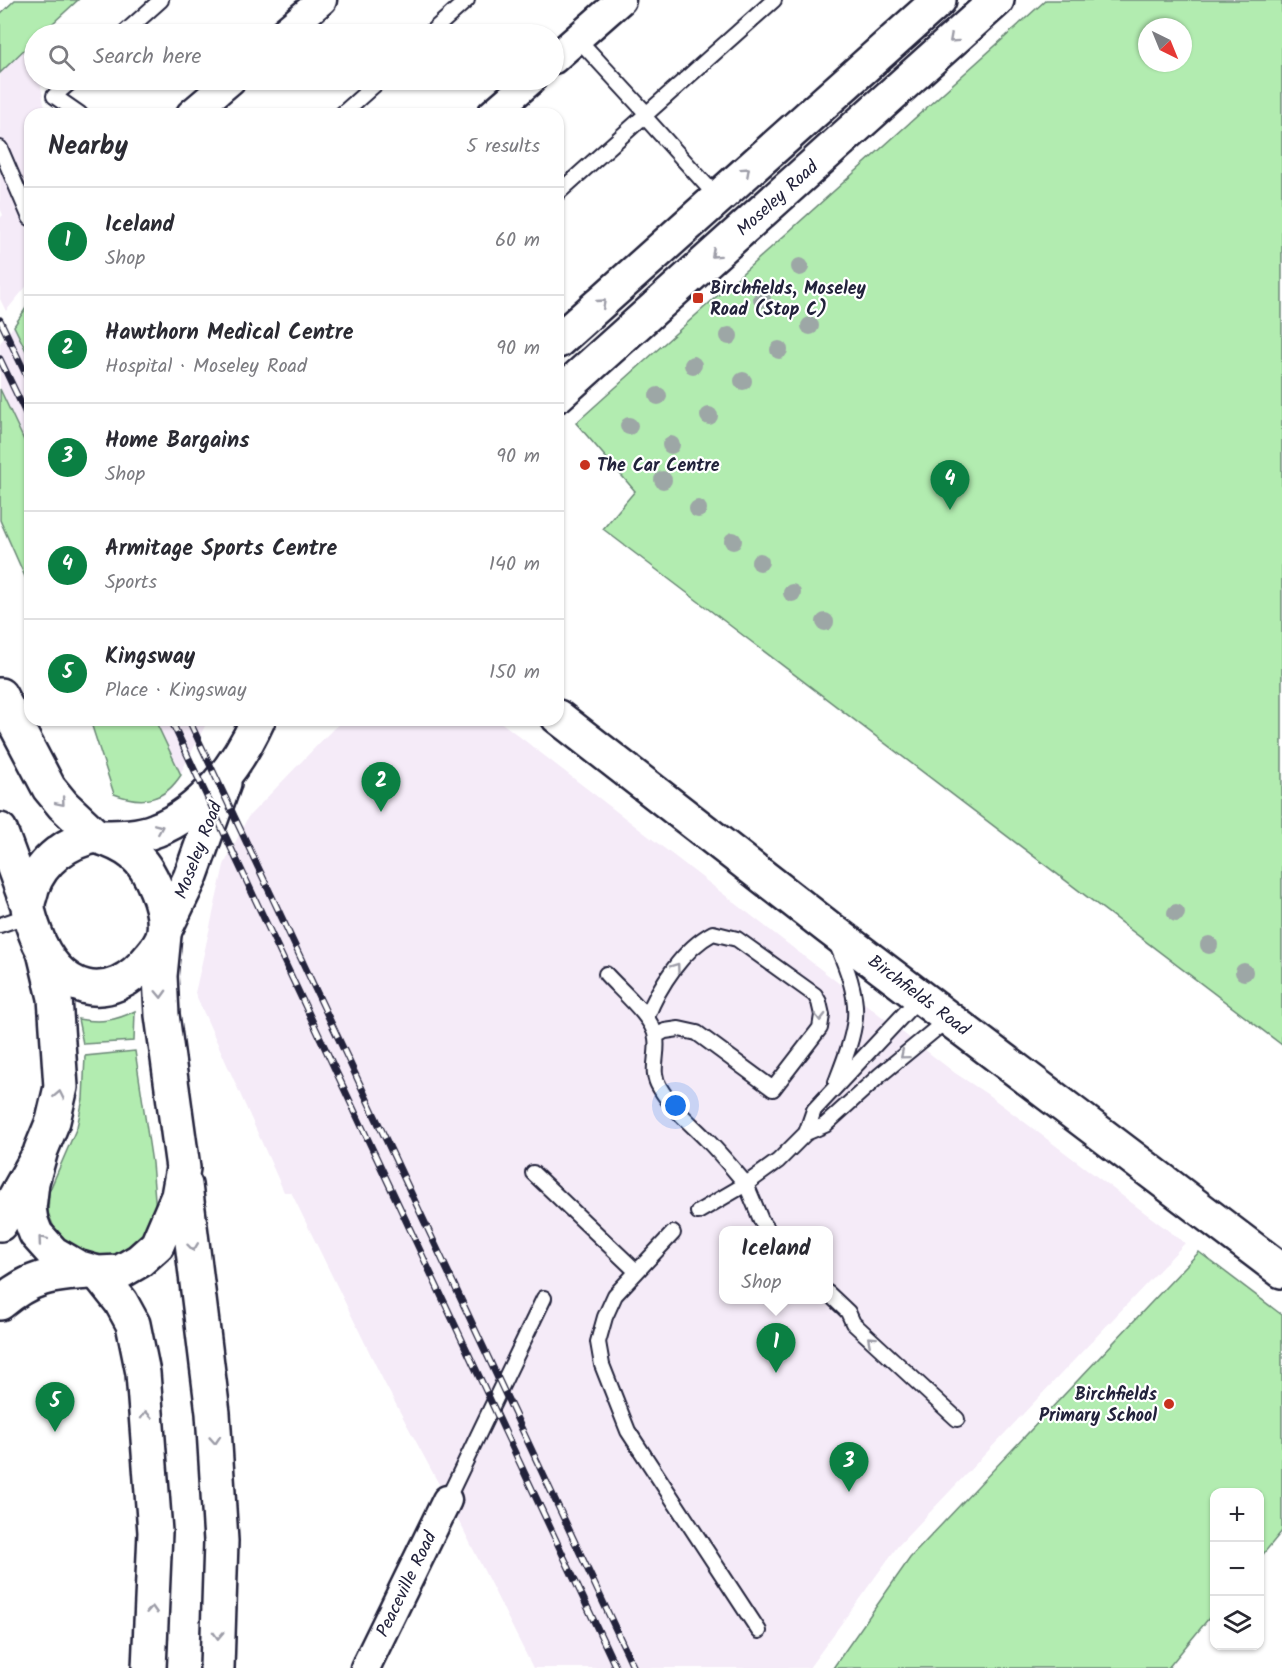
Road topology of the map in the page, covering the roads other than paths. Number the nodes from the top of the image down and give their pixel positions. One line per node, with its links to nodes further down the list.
1 (161, 0): 8 (lane)
2 (322, 0): 9 (street)
3 (467, 0): 10 (lane)
4 (621, 0): 11 (street)
5 (774, 0): 21 (lane)
6 (939, 0): 24 (main road, one-way to 6)
7 (997, 0): 27 (main road, Moseley Road, one-way to 27)
8 (134, 24)
9 (294, 24)
10 (440, 24)
11 (577, 38): 12 (street); 21 (lane)
12 (564, 50)
13 (61, 90): 17 (lane)
14 (219, 90): 18 (street)
15 (369, 90): 19 (lane)
16 (520, 90): 20 (street)
17 (71, 108)
18 (198, 108)
19 (349, 108)
20 (499, 108)
21 (645, 115): 23 (lane); 24 (lane)
22 (0, 148): 25 (lane)
23 (564, 188)
24 (717, 197): 26 (main road, one-way to 24)
25 (24, 204)
26 (564, 336)
27 (564, 390)
28 (0, 695): 33 (main road, one-way to 33)
29 (564, 722): 35 (main road, Birchfields Road)
30 (259, 726): 31 (main road, Moseley Road)
31 (230, 768): 33 (main road, Moseley Road, one-way to 31); 36 (main road, Moseley Road)
32 (0, 830): 34 (main road)
33 (99, 837): 34 (main road); 36 (main road)
34 (19, 915): 37 (main road)
35 (829, 928): 39 (main road, Birchfields Road); 43 (lane)
36 (164, 933): 37 (main road); 46 (main road, one-way to 46)
37 (45, 956): 45 (main road, one-way to 37)
38 (606, 974): 40 (lane)
39 (921, 996): 41 (main road, Birchfields Road); 43 (lane)
40 (647, 1017): 42 (lane); 42 (lane, one-way to 42)
41 (950, 1018): 44 (lane, one-way to 44); 54 (main road, Birchfields Road)
42 (656, 1036): 48 (lane)
43 (833, 1089): 44 (lane)
44 (806, 1133): 48 (lane)
45 (41, 1150): 50 (main road); 55 (main road, one-way to 45)
46 (183, 1168): 55 (main road); 63 (main road, one-way to 63)
47 (533, 1173): 53 (lane)
48 (746, 1184): 49 (lane); 51 (lane)
49 (698, 1212)
50 (0, 1224)
51 (765, 1226)
52 (673, 1233): 53 (lane)
53 (636, 1271): 61 (lane)
54 (1282, 1271)
55 (94, 1272): 58 (main road); 62 (main road, one-way to 55)
56 (544, 1298): 60 (lane)
57 (833, 1298): 59 (lane, one-way to 57)
58 (0, 1303)
59 (957, 1419)
60 (447, 1500): 64 (street, Peaceville Road)
61 (759, 1631)
62 (149, 1668)
63 (217, 1668)
64 (365, 1668)

